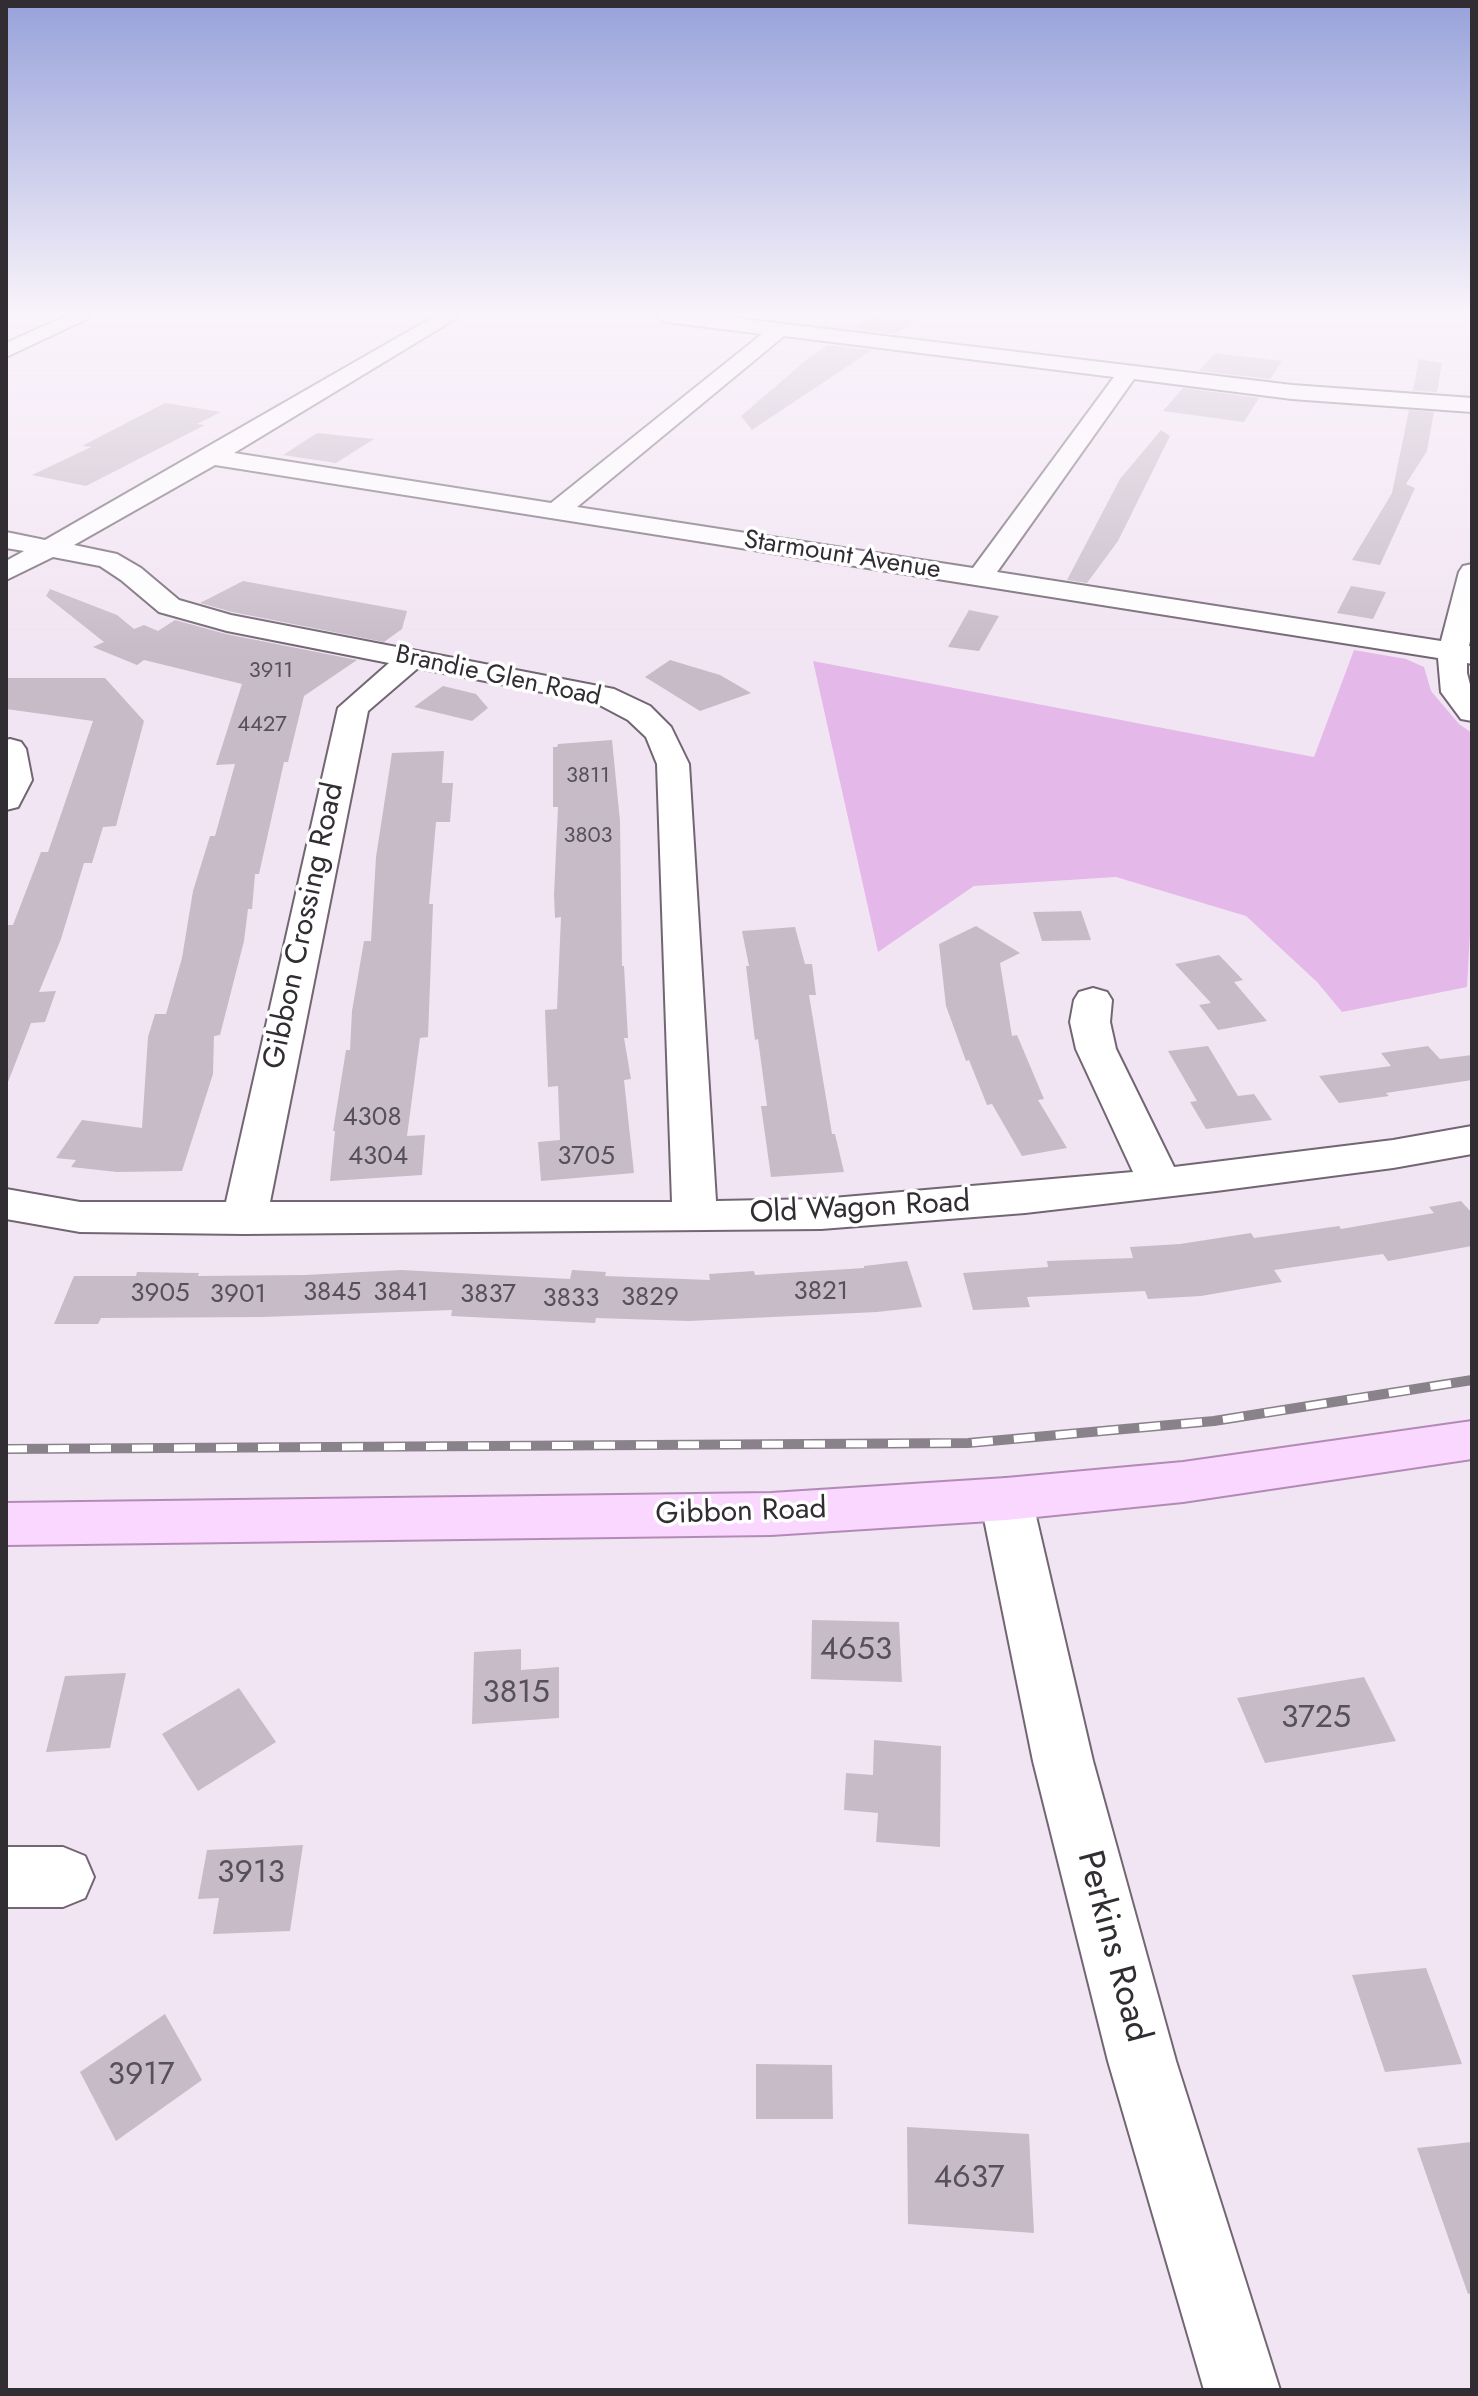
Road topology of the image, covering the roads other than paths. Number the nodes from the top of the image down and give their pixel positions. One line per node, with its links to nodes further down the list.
1 (261, 428): 4 (street)
2 (658, 428): 5 (street)
3 (1088, 428): 10 (street)
4 (212, 457): 5 (street, Starmount Avenue); 7 (street)
5 (556, 511): 10 (street, Starmount Avenue)
6 (6, 540): 7 (street, Brandie Glen Road)
7 (49, 548): 8 (street); 12 (street, Brandie Glen Road)
8 (6, 572)
9 (1472, 572): 11 (street)
10 (980, 577): 11 (street, Starmount Avenue)
11 (1463, 654): 13 (street)
12 (411, 659): 20 (street, Brandie Glen Road); 21 (street, Gibbon Crossing Road)
13 (1472, 712)
14 (10, 749): 15 (street)
15 (6, 800)
16 (1093, 1000): 18 (street)
17 (1472, 1140): 18 (street, Old Wagon Road)
18 (1160, 1182): 20 (street, Old Wagon Road)
19 (6, 1204): 21 (street, Old Wagon Road)
20 (695, 1217): 21 (street, Old Wagon Road)
21 (244, 1219)
22 (1472, 1440): 23 (main road, Gibbon Road)
23 (1006, 1499): 24 (main road, Gibbon Road); 25 (street, Perkins Road)
24 (6, 1524)
25 (1242, 2390)

